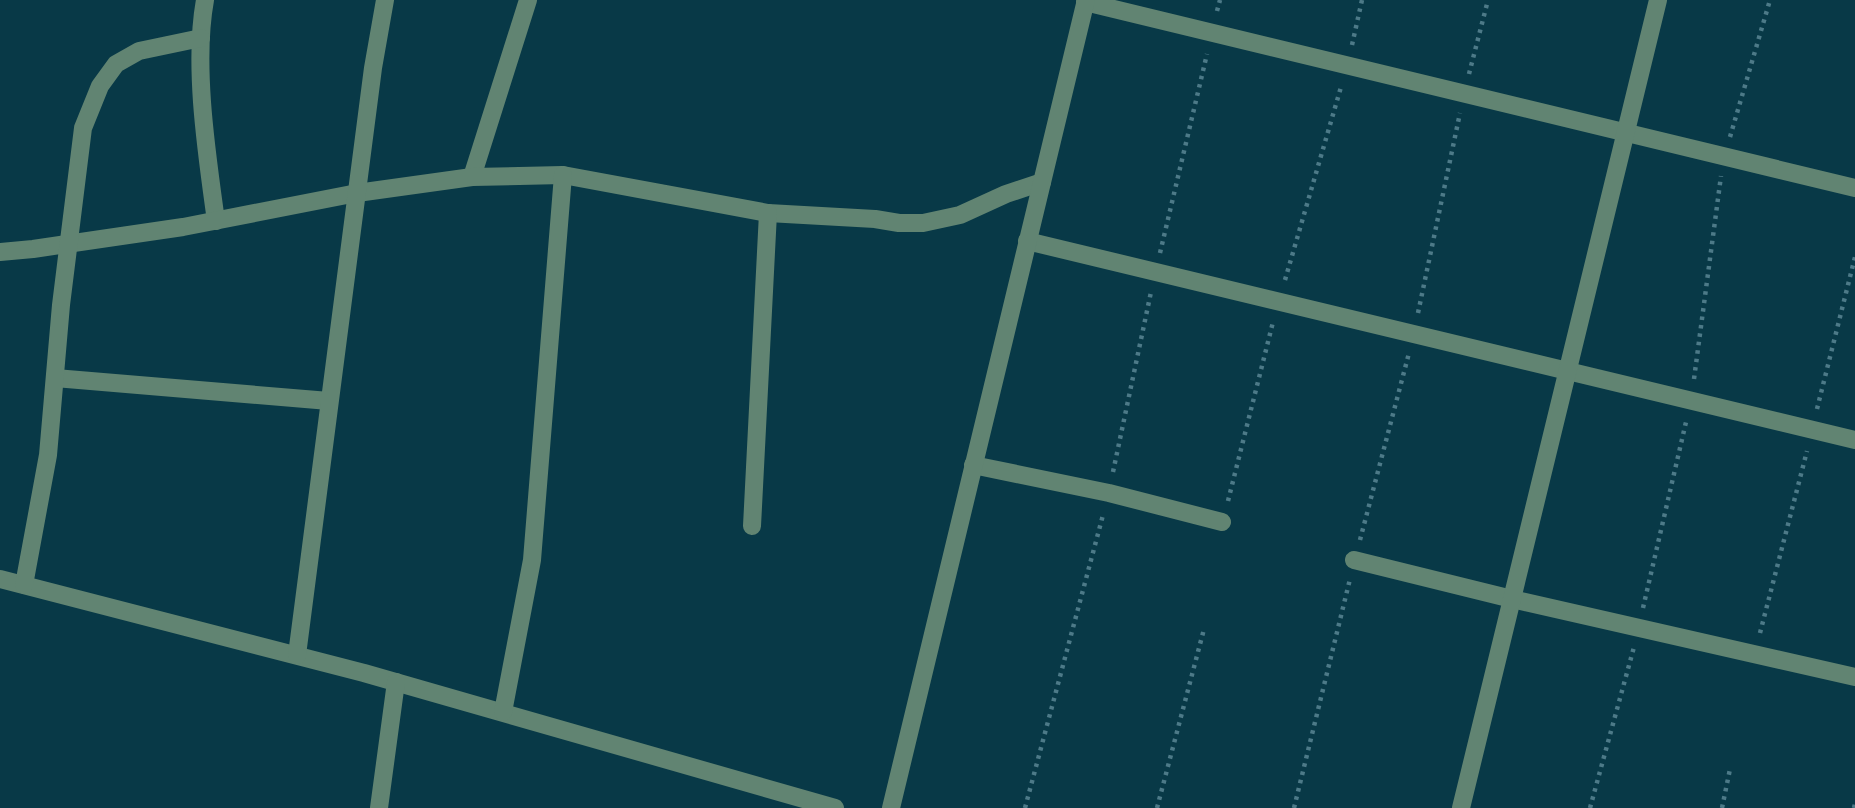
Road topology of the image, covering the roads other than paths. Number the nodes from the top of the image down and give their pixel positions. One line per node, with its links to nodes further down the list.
1 (205, 0): 6 (street)
2 (385, 0): 12 (street)
3 (528, 0): 9 (street)
4 (1658, 0): 7 (street)
5 (1085, 1): 7 (street); 10 (street)
6 (201, 38): 14 (street); 16 (street)
7 (1625, 132): 11 (street); 18 (street)
8 (563, 175): 9 (street); 13 (street); 32 (street)
9 (472, 177): 12 (street)
10 (1042, 182): 13 (street); 15 (street)
11 (1855, 188)
12 (357, 193): 14 (street); 20 (street)
13 (768, 213): 24 (street)
14 (216, 220): 16 (street)
15 (1027, 241): 18 (street); 22 (street)
16 (68, 244): 17 (street); 19 (street)
17 (0, 252)
18 (1567, 371): 21 (street); 28 (street)
19 (55, 378): 20 (street); 27 (street)
20 (329, 401): 29 (street)
21 (1855, 440)
22 (973, 465): 23 (street); 35 (street)
23 (1222, 522)
24 (752, 526)
25 (1354, 560): 28 (street)
26 (0, 579): 27 (street)
27 (24, 585): 29 (street)
28 (1512, 599): 30 (street); 36 (street)
29 (297, 655): 31 (street)
30 (1855, 677)
31 (396, 682): 32 (street); 33 (street)
32 (503, 712): 34 (street)
33 (379, 808)
34 (835, 808)
35 (891, 808)
36 (1461, 808)

